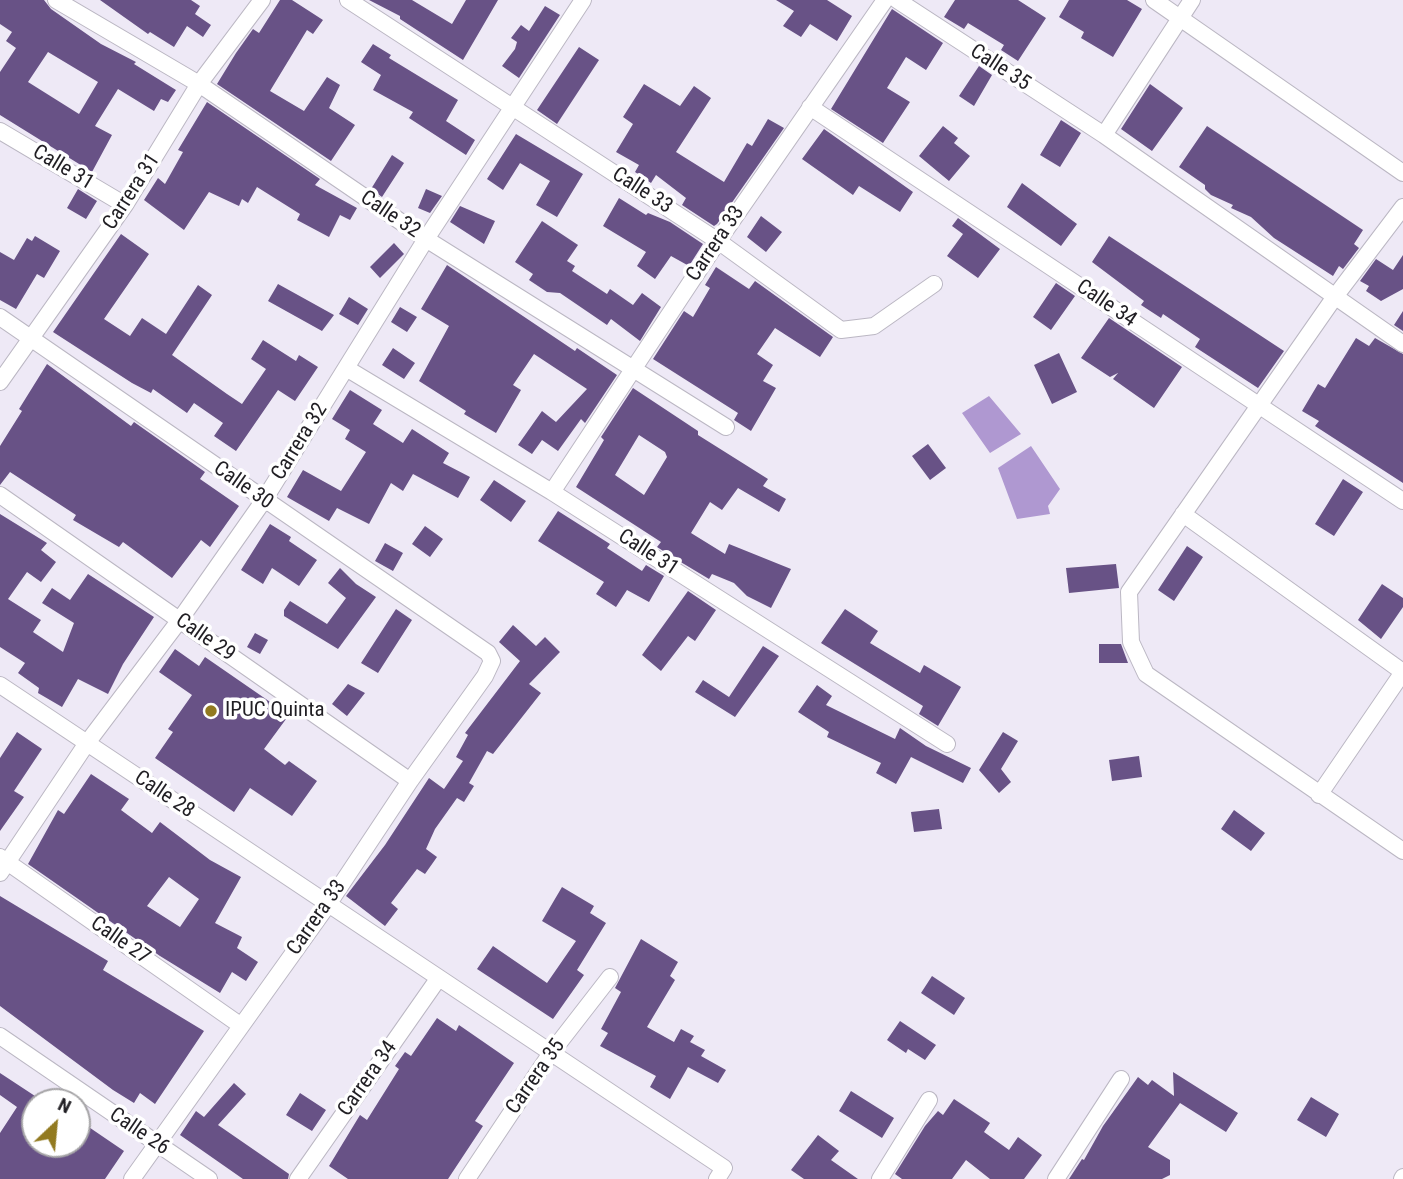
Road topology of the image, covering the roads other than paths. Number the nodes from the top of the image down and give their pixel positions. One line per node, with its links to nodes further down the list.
1 (56, 0): 10 (street, Calle 32)
2 (262, 0): 10 (street, Carrera 31)
3 (348, 0): 11 (street, Calle 33)
4 (583, 0): 11 (street, Carrera 32)
5 (885, 0): 12 (street, Carrera 33)
6 (897, 0): 14 (street, Calle 35)
7 (1154, 0): 9 (street)
8 (1192, 0): 9 (street)
9 (1179, 18): 14 (street); 15 (street)
10 (199, 84): 16 (street, Carrera 31); 18 (street, Calle 32)
11 (513, 107): 18 (street, Carrera 32); 19 (street, Calle 33)
12 (810, 107): 19 (street, Carrera 33); 28 (street, Calle 34)
13 (0, 131): 16 (street, Calle 31)
14 (1104, 135): 21 (street, Calle 35)
15 (1403, 173)
16 (125, 205): 23 (street, Carrera 31)
17 (1403, 207): 21 (street)
18 (426, 239): 25 (street, Calle 32); 26 (street, Carrera 32)
19 (718, 241): 20 (street, Calle 33); 25 (street, Carrera 33)
20 (934, 284)
21 (1334, 298): 24 (street, Calle 35); 28 (street)
22 (0, 317): 23 (street, Calle 30)
23 (30, 336): 27 (street, Carrera 31); 32 (street, Calle 30)
24 (1403, 344)
25 (634, 367): 29 (street, Calle 32); 30 (street, Carrera 33)
26 (346, 369): 30 (street, Calle 31); 32 (street, Carrera 32)
27 (0, 382)
28 (1258, 405): 33 (street, Calle 34); 34 (street)
29 (726, 427)
30 (552, 492): 40 (street, Calle 31)
31 (0, 495): 35 (street, Calle 29)
32 (264, 500): 35 (street, Carrera 32); 36 (street, Calle 30)
33 (1403, 501)
34 (1183, 514): 37 (street); 42 (street)
35 (179, 621): 39 (street, Carrera 32); 41 (street, Calle 29)
36 (488, 653): 41 (street, Carrera 33)
37 (1403, 672): 42 (street)
38 (0, 685): 39 (street, Calle 28)
39 (87, 743): 44 (street, Carrera 32); 45 (street, Calle 28)
40 (947, 744)
41 (410, 781): 45 (street, Carrera 33)
42 (1319, 796): 43 (street)
43 (1403, 851)
44 (3, 864): 48 (street, Calle 27)
45 (327, 906): 47 (street, Calle 28); 48 (street, Carrera 33)
46 (610, 977): 50 (street, Carrera 35)
47 (438, 979): 50 (street, Calle 28); 56 (street, Carrera 34)
48 (240, 1025): 53 (street, Carrera 33)
49 (0, 1037): 53 (street, Calle 26)
50 (551, 1053): 57 (street, Carrera 35); 58 (street, Calle 28)
51 (1121, 1079): 60 (street)
52 (929, 1100): 59 (street)
53 (156, 1144): 54 (street, Carrera 33); 55 (street, Calle 26)
54 (132, 1179)
55 (209, 1179)
56 (298, 1179)
57 (467, 1179)
58 (717, 1179)
59 (880, 1179)
60 (1056, 1179)

